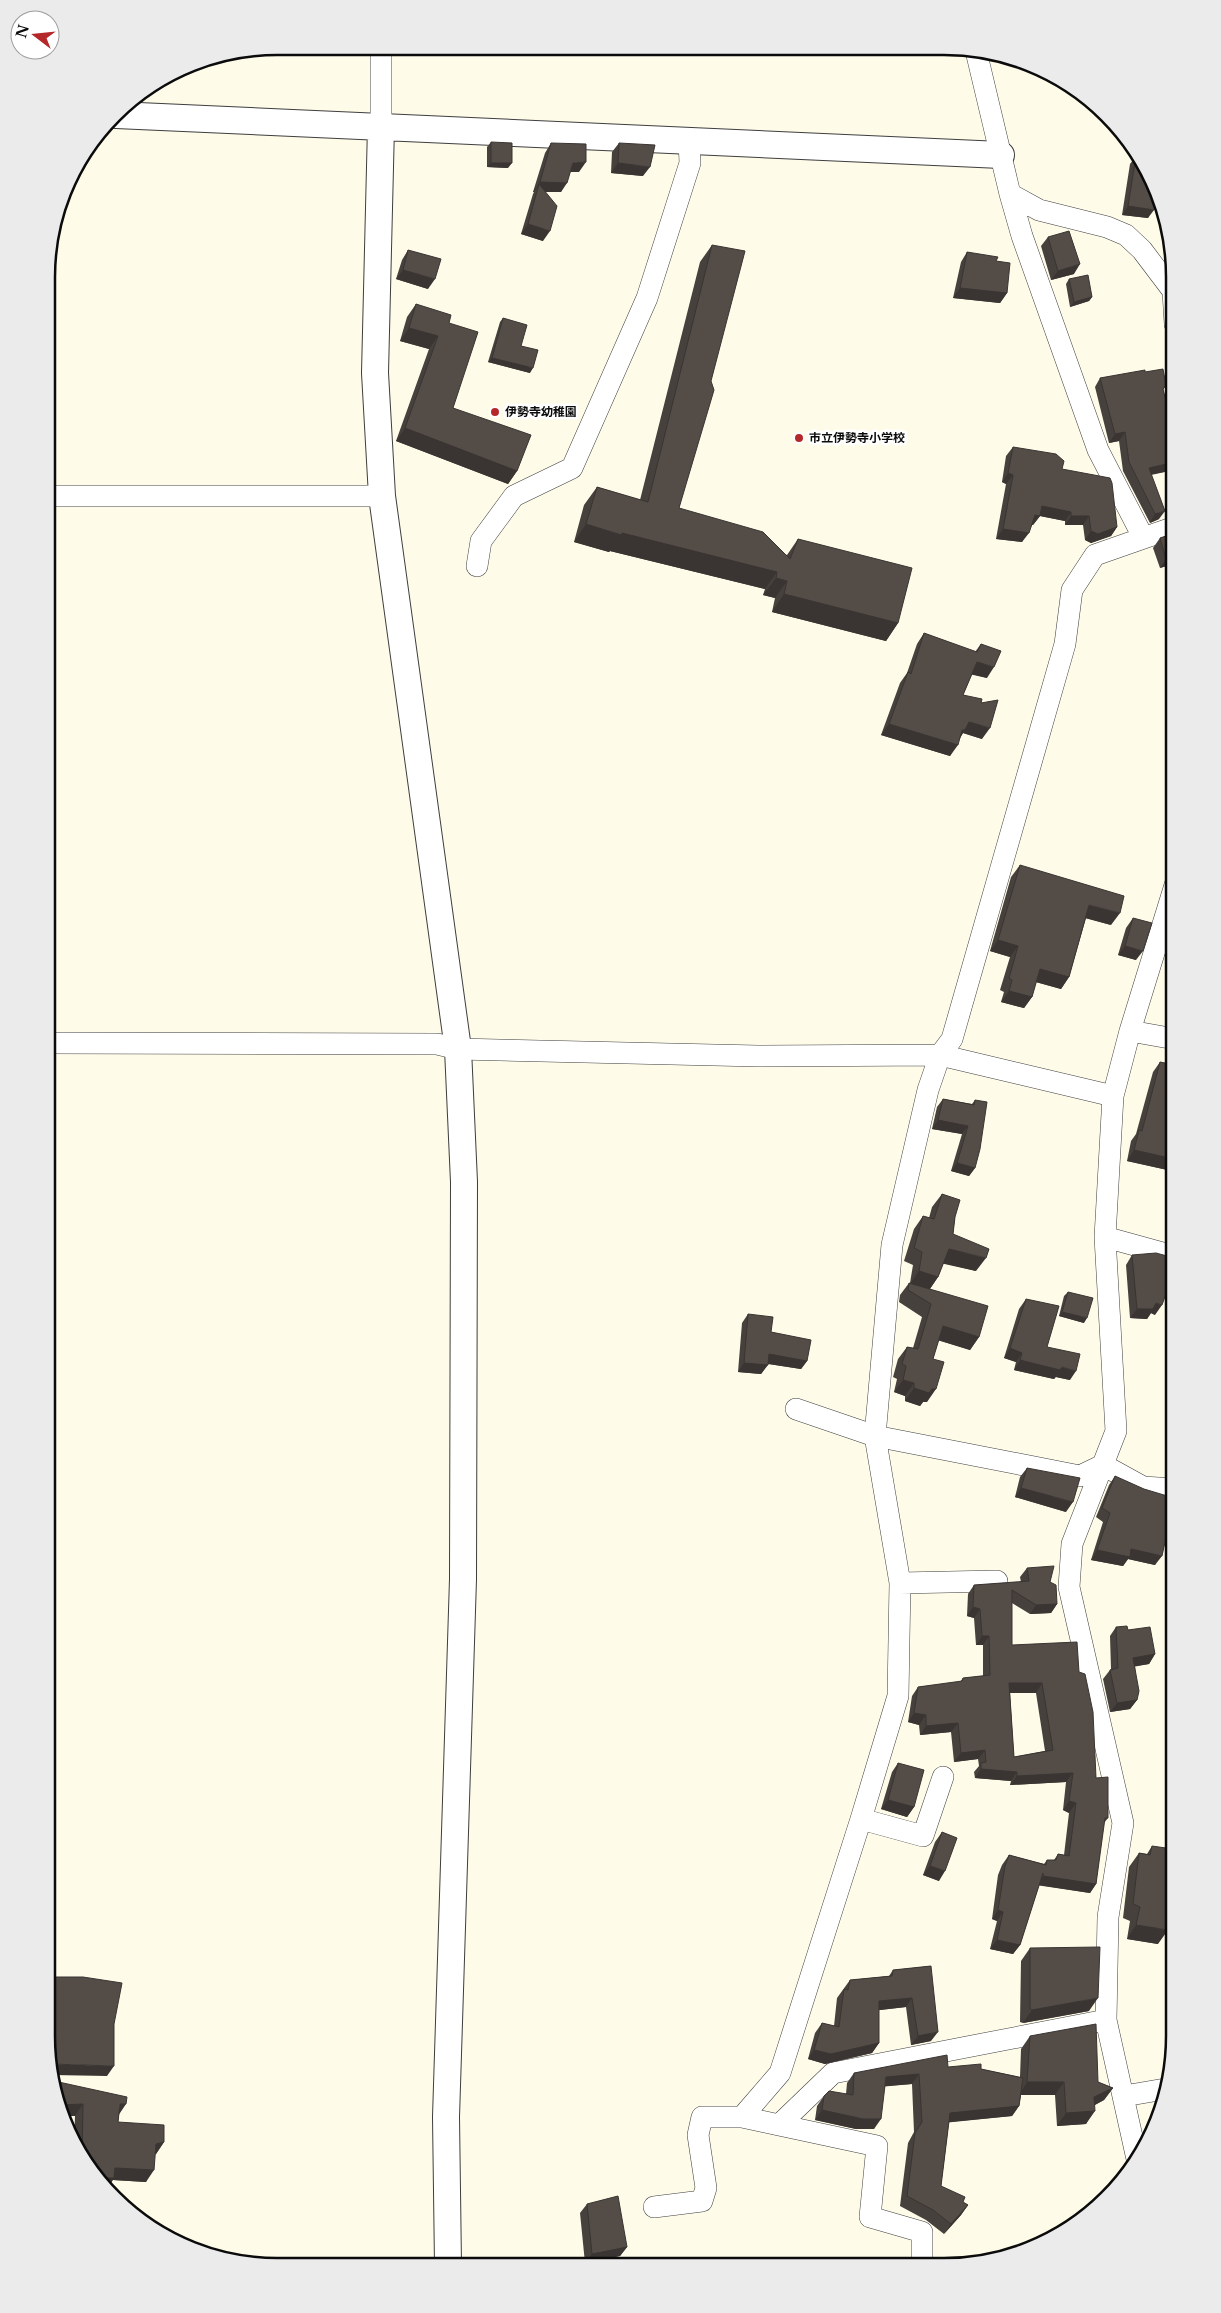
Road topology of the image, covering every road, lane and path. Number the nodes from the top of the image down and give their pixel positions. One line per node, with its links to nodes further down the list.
1 (381, 55): 4 (street)
2 (978, 58): 6 (street)
3 (124, 116): 4 (street)
4 (381, 126): 5 (street); 10 (street)
5 (688, 140): 6 (street); 13 (street)
6 (1001, 155): 7 (street)
7 (1010, 194): 8 (street); 12 (street)
8 (1166, 282)
9 (55, 496): 10 (street)
10 (382, 496): 18 (street)
11 (1166, 530): 12 (street)
12 (1143, 537): 19 (street)
13 (478, 566)
14 (1166, 914): 15 (street)
15 (1130, 1031): 16 (street); 20 (street)
16 (1166, 1038)
17 (55, 1043): 18 (street)
18 (458, 1049): 19 (street); 38 (street)
19 (940, 1055): 20 (street); 24 (street)
20 (1113, 1096): 21 (street)
21 (1105, 1237): 22 (street); 25 (street)
22 (1166, 1254)
23 (796, 1410): 24 (street)
24 (875, 1436): 25 (street); 28 (street)
25 (1103, 1465): 26 (street); 31 (street)
26 (1166, 1488)
27 (998, 1581): 28 (street)
28 (900, 1583): 30 (street)
29 (944, 1777): 30 (street)
30 (861, 1819): 34 (street)
31 (1106, 2020): 33 (street); 35 (street)
32 (1159, 2090): 33 (street)
33 (1124, 2096): 36 (street)
34 (742, 2117): 35 (street); 37 (street)
35 (779, 2125): 39 (street)
36 (1135, 2149)
37 (654, 2207)
38 (448, 2258)
39 (922, 2258)

